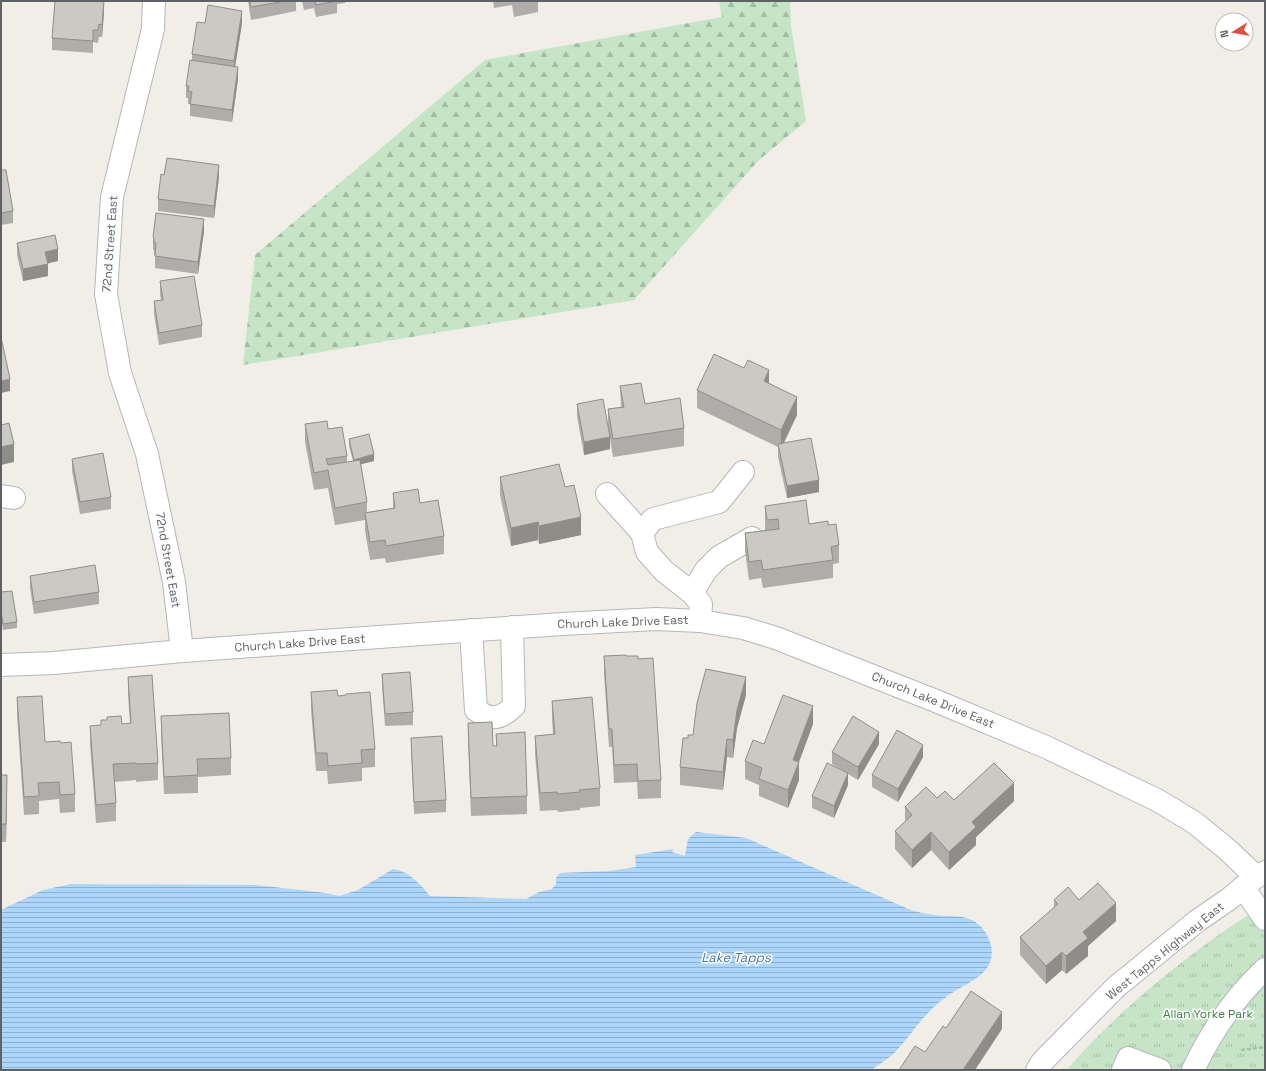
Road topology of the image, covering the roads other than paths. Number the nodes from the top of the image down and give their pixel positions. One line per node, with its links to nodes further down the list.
1 (154, 1): 10 (street, 72nd Street East)
2 (743, 472): 4 (street)
3 (607, 494): 4 (street)
4 (642, 533): 6 (street)
5 (752, 538): 6 (street)
6 (692, 593): 7 (street)
7 (700, 621): 8 (street, Church Lake Drive East); 12 (street, Church Lake Drive East)
8 (512, 627): 9 (street, Church Lake Drive East); 9 (street)
9 (471, 630): 10 (street, Church Lake Drive East)
10 (182, 651): 11 (street, Church Lake Drive East)
11 (1, 665)
12 (1255, 879): 13 (street, Church Lake Drive East); 15 (street, West Tapps Highway East)
13 (1265, 919)
14 (1265, 969): 18 (street)
15 (1037, 1070)
16 (1123, 1070): 17 (street)
17 (1160, 1070)
18 (1193, 1070)

